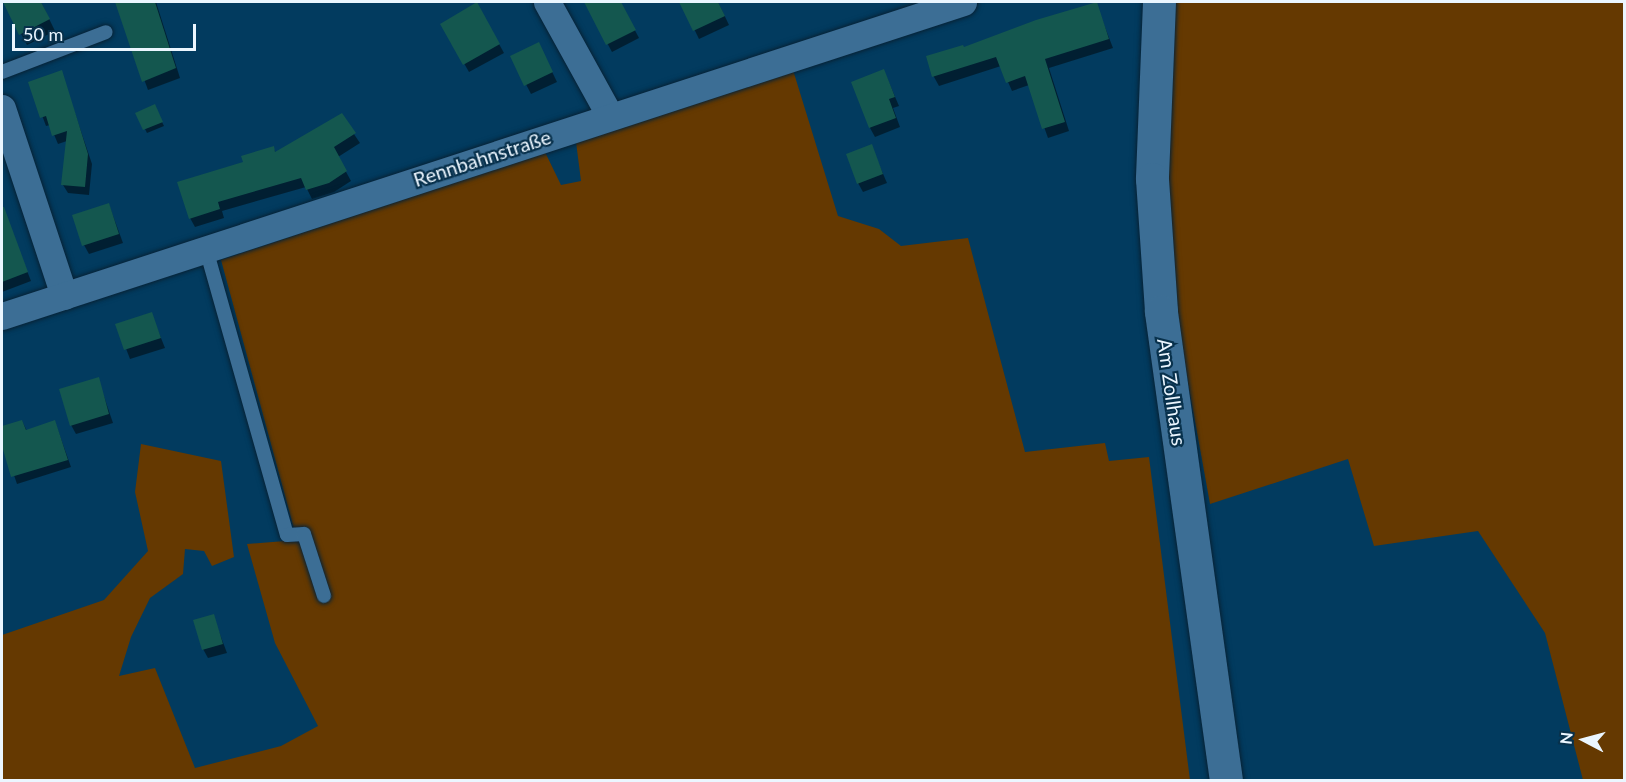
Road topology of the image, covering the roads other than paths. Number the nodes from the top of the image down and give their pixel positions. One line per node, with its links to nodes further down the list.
1 (547, 2): 7 (street)
2 (963, 2): 7 (street, Rennbahnstraße)
3 (1159, 2): 12 (street, Am Zollhaus)
4 (106, 32): 5 (lane)
5 (2, 72)
6 (2, 108): 9 (street)
7 (610, 116): 8 (street, Rennbahnstraße)
8 (206, 249): 9 (street, Rennbahnstraße); 11 (lane)
9 (64, 296): 10 (street, Rennbahnstraße)
10 (2, 316)
11 (324, 596)
12 (1226, 780)

